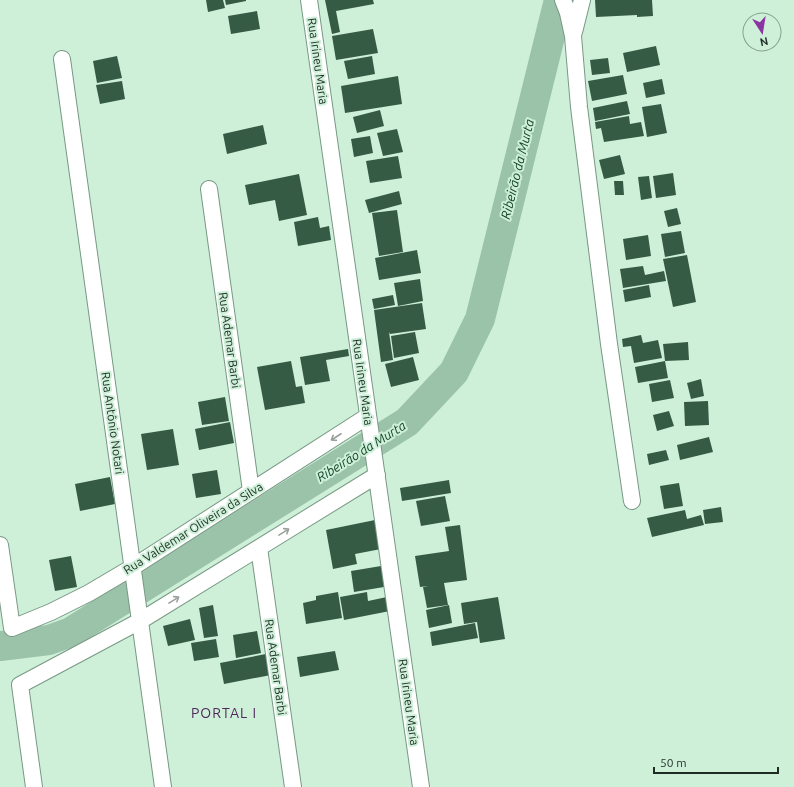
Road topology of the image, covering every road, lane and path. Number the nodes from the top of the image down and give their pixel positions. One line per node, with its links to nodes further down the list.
1 (309, 0): 7 (street, Rua Irineu Maria)
2 (582, 0): 4 (street)
3 (566, 7): 4 (street)
4 (573, 36): 10 (street)
5 (62, 59): 13 (street, Rua Antônio Notari)
6 (208, 189): 9 (street, Rua Ademar Barbi)
7 (369, 420): 8 (street, Rua Irineu Maria); 9 (street, Rua Valdemar Oliveira da Silva, one-way to 9)
8 (376, 469): 12 (street, one-way to 8); 18 (street, Rua Irineu Maria)
9 (251, 491): 13 (street, Rua Valdemar Oliveira da Silva)
10 (632, 502)
11 (0, 545): 13 (street, Rua Valdemar Oliveira da Silva)
12 (259, 548): 14 (street, one-way to 12); 17 (street, Rua Ademar Barbi)
13 (133, 570): 14 (street, Rua Antônio Notari)
14 (140, 617): 15 (street); 16 (street, Rua Antônio Notari)
15 (34, 787)
16 (163, 787)
17 (293, 787)
18 (421, 787)

